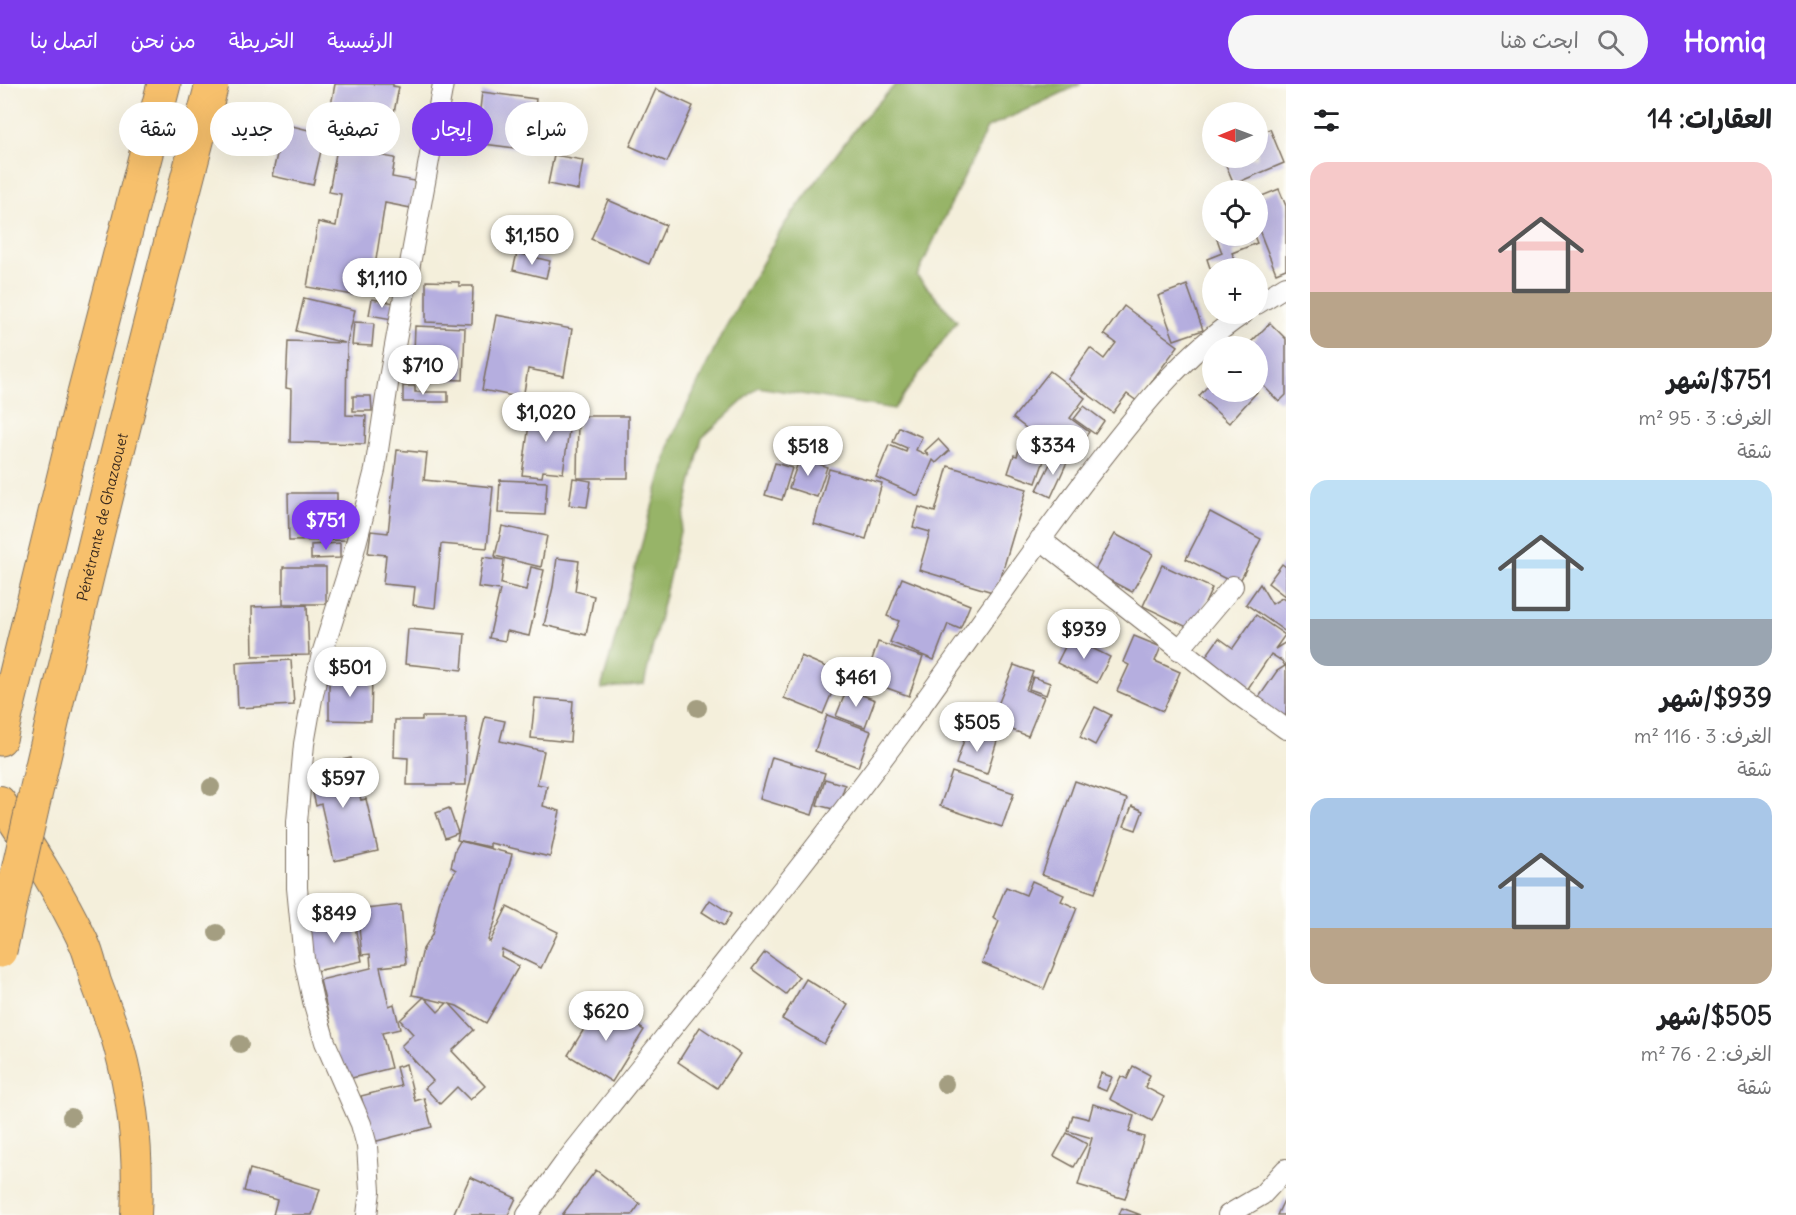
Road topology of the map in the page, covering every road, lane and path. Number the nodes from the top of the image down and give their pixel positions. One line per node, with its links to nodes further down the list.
1 (164, 84): 11 (highway)
2 (212, 84): 14 (highway, Pénétrante de Ghazaouet, bridge)
3 (443, 84): 18 (street)
4 (1286, 286): 5 (street)
5 (1268, 297)
6 (1230, 324): 7 (street)
7 (1040, 539): 9 (street); 19 (street)
8 (1233, 586): 9 (street)
9 (1179, 650): 10 (street)
10 (1286, 729)
11 (0, 739)
12 (0, 801): 15 (main road)
13 (0, 836): 15 (main road)
14 (0, 951)
15 (95, 980): 17 (main road)
16 (1286, 1169): 20 (street)
17 (136, 1215)
18 (367, 1215)
19 (527, 1215)
20 (1228, 1215)

